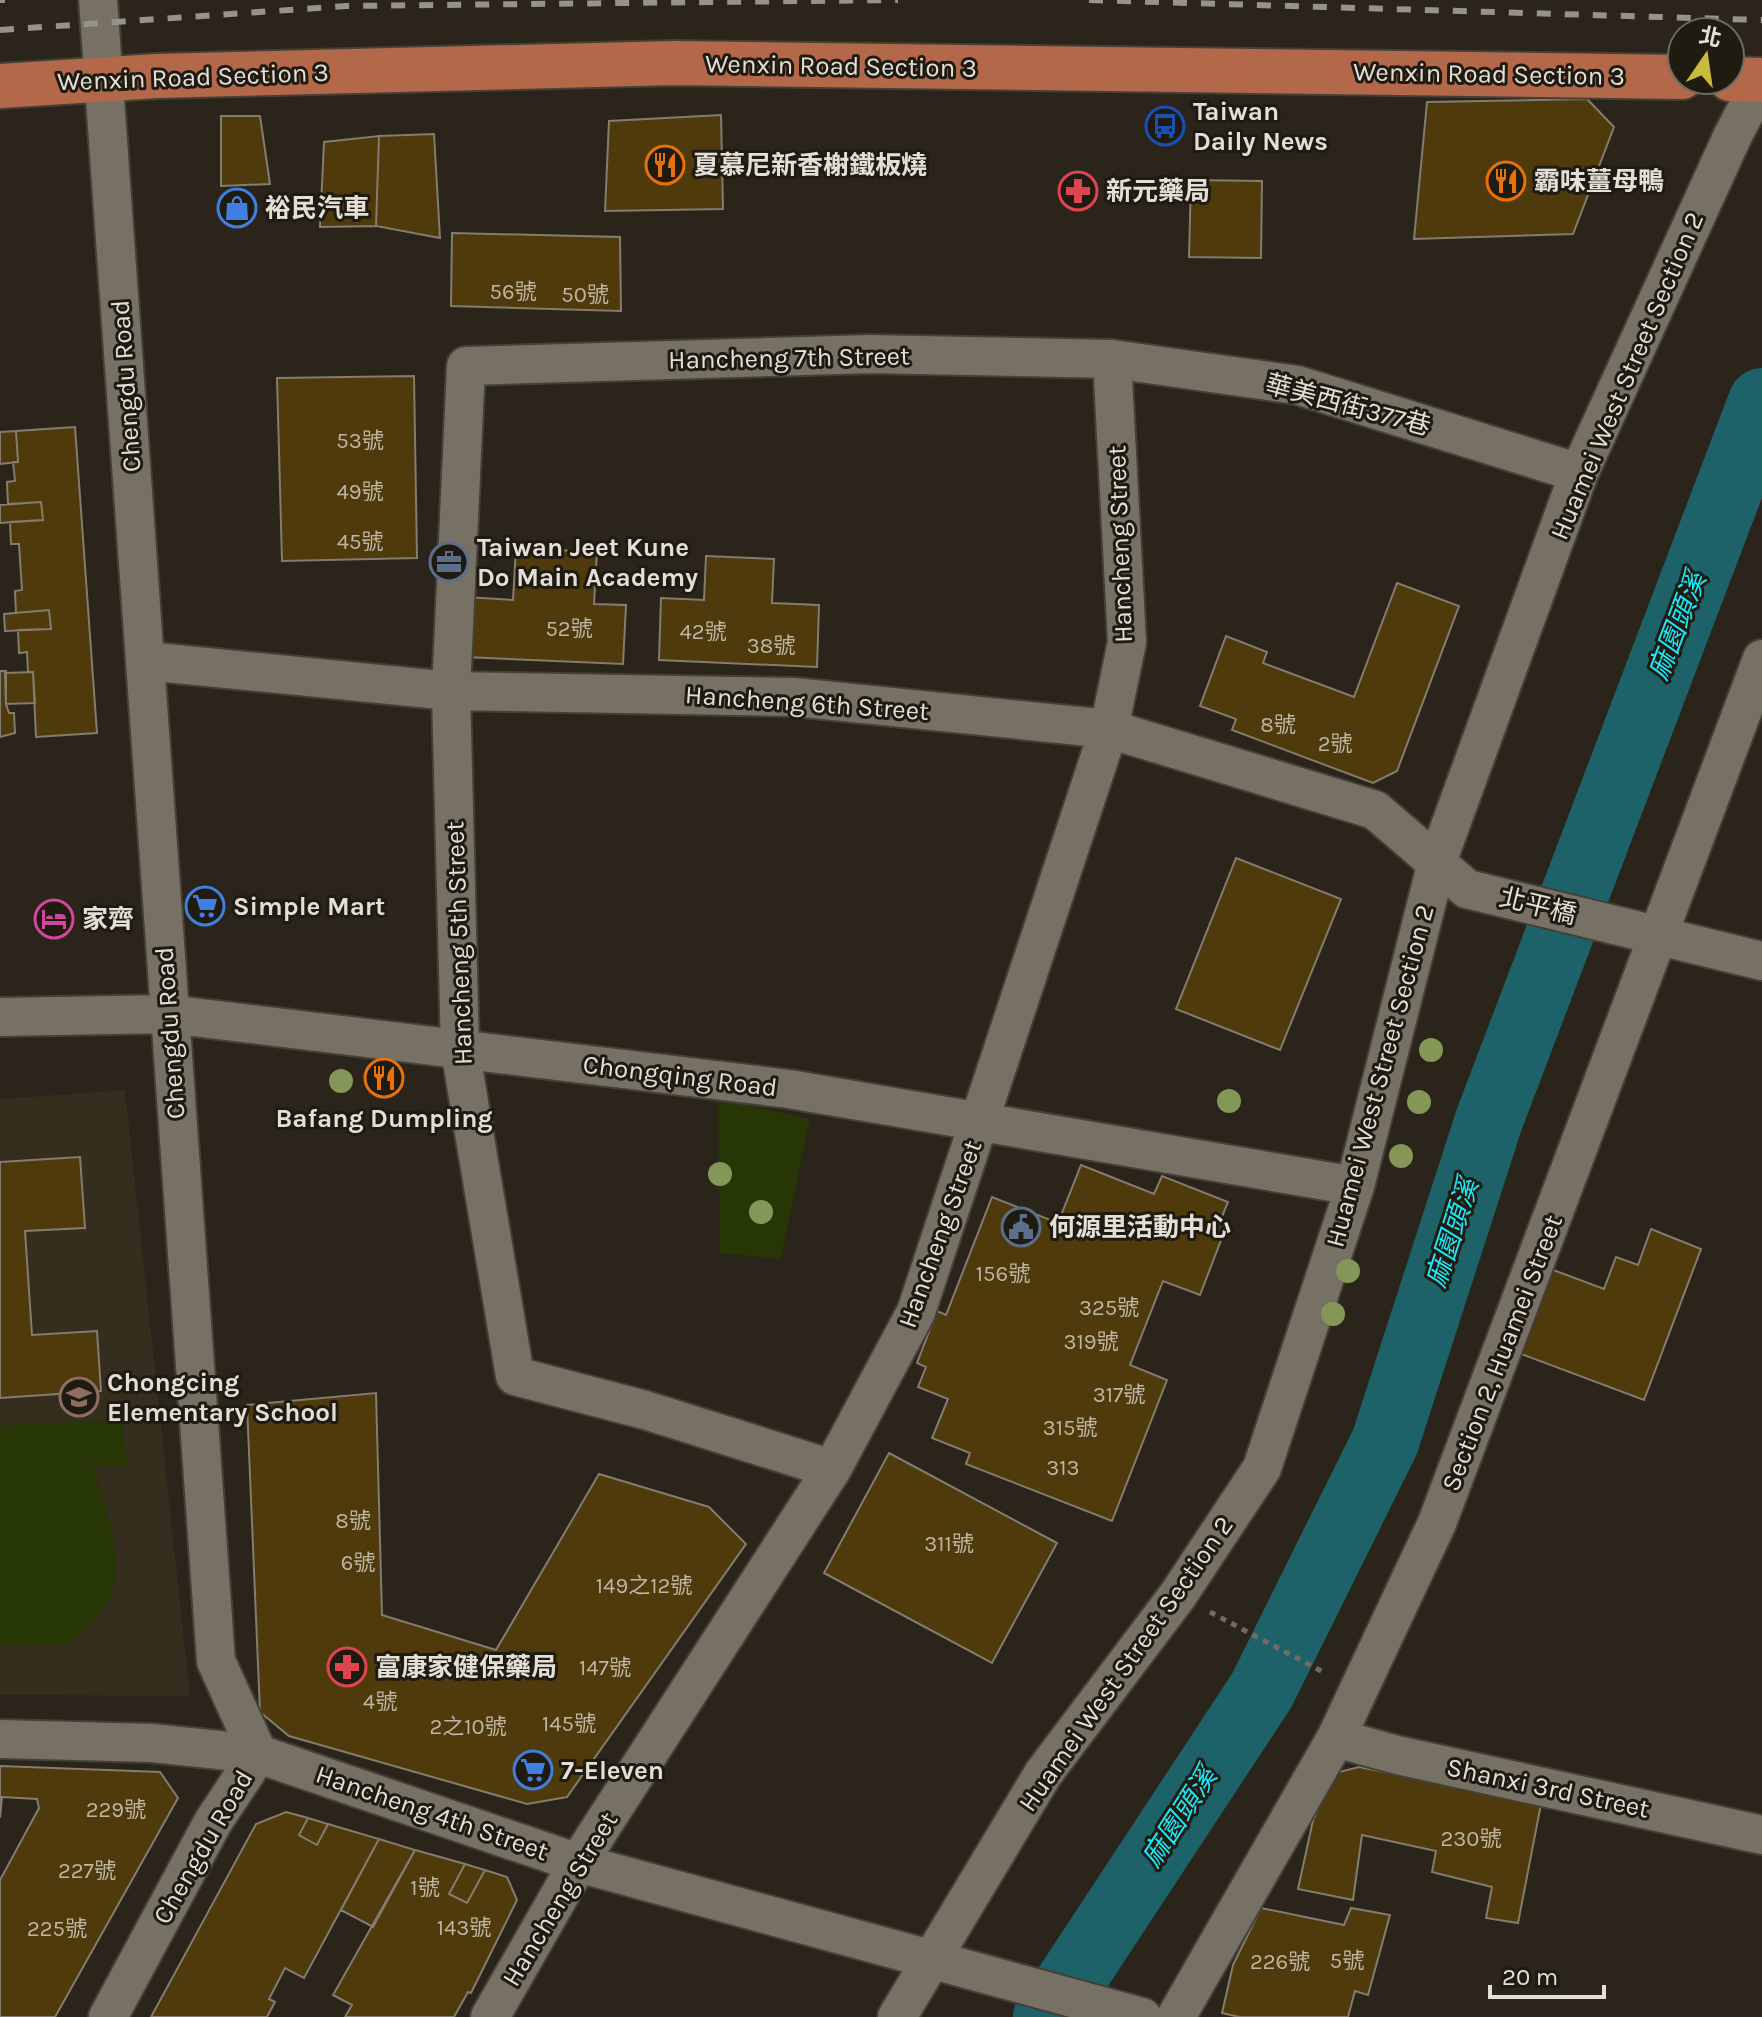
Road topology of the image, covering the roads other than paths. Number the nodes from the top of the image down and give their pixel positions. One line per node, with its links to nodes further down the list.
1 (98, 0): 3 (street, Chengdu Road)
2 (1666, 77): 3 (main road, Wenxin Road Section 3)
3 (105, 80): 5 (main road, Wenxin Road Section 3); 10 (street, Chengdu Road)
4 (1762, 80): 8 (street, Huamei West Street Section 2)
5 (0, 86)
6 (1112, 359): 7 (street, Hancheng 7th Street); 8 (street, 華美西街377巷); 12 (street, Hancheng Street)
7 (466, 366): 11 (street, Hancheng 5th Street)
8 (1579, 473): 13 (street, Huamei West Street Section 2)
9 (1762, 659): 15 (street, Section 2, Huamei Street)
10 (146, 661): 11 (street, Hancheng 6th Street); 17 (street, Chengdu Road)
11 (451, 691): 12 (street, Hancheng 6th Street); 19 (street, Hancheng 5th Street)
12 (1109, 729): 13 (street, Hancheng 6th Street); 20 (street, Hancheng Street)
13 (1437, 862): 14 (street, Hancheng 6th Street); 21 (street, Huamei West Street Section 2)
14 (1467, 889): 15 (street, 北平橋)
15 (1658, 937): 16 (street, 北平橋); 23 (street, Section 2, Huamei Street)
16 (1762, 961)
17 (168, 1014): 18 (street, Chongqing Road); 19 (street, Chongqing Road); 25 (street, Chengdu Road)
18 (0, 1017)
19 (460, 1049): 20 (street, Chongqing Road); 22 (street, Hancheng 5th Street)
20 (981, 1123): 21 (street, Chongqing Road); 22 (street, Hancheng Street)
21 (1355, 1186): 28 (street, Huamei West Street Section 2)
22 (832, 1469): 27 (street, Hancheng Street)
23 (1336, 1738): 26 (street, Shanxi 3rd Street); 33 (street, Section 2, Huamei Street)
24 (0, 1739): 25 (street, Hancheng 4th Street)
25 (258, 1754): 27 (street, Hancheng 4th Street); 29 (street, Chengdu Road)
26 (1759, 1823)
27 (578, 1863): 28 (street, Hancheng 4th Street); 30 (street, Hancheng Street)
28 (930, 1956): 31 (street, Huamei West Street Section 2); 32 (street, Hancheng 4th Street)
29 (108, 2017)
30 (490, 2017)
31 (897, 2017)
32 (1142, 2017)
33 (1176, 2017)

